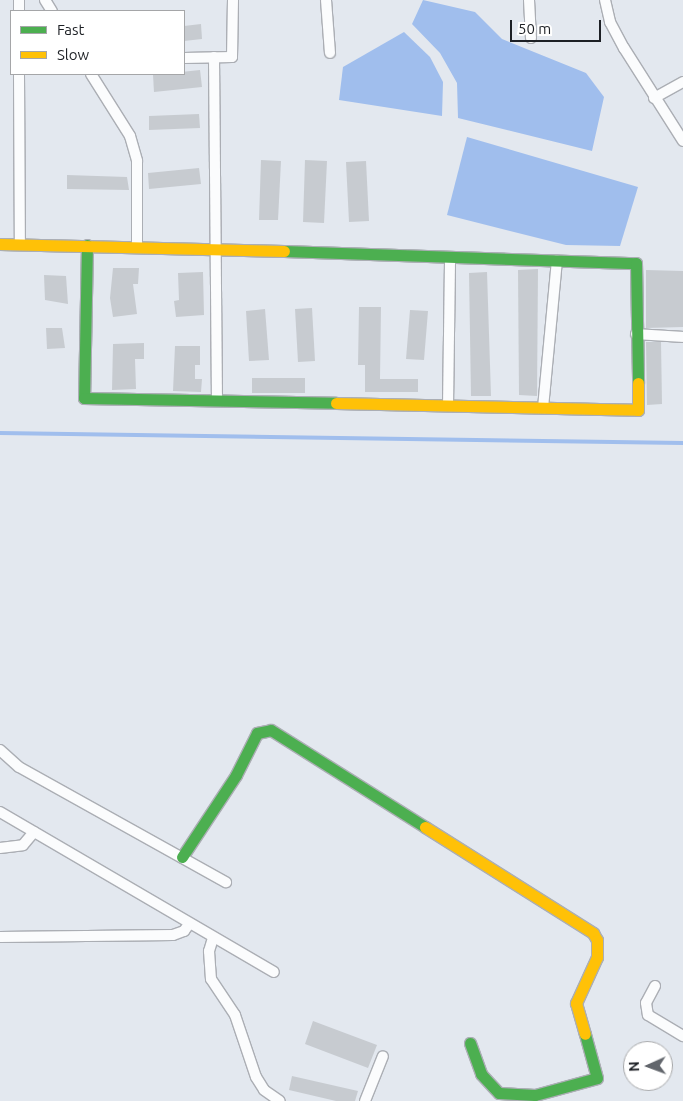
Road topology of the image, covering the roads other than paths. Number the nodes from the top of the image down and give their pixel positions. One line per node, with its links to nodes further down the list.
1 (233, 0): 7 (street)
2 (326, 0): 6 (street)
3 (529, 0): 5 (street)
4 (605, 0): 12 (street)
5 (531, 38)
6 (330, 53)
7 (214, 57): 8 (street); 18 (street)
8 (185, 58)
9 (19, 75): 15 (street)
10 (92, 75): 17 (street)
11 (683, 82): 12 (street)
12 (654, 98): 13 (street)
13 (683, 141)
14 (0, 244): 15 (street)
15 (20, 244): 16 (street)
16 (88, 245): 17 (street); 23 (street)
17 (137, 246): 18 (street)
18 (215, 249): 19 (street); 23 (street)
19 (450, 257): 20 (street); 24 (street)
20 (557, 261): 21 (street); 25 (street)
21 (636, 334): 22 (street); 25 (street)
22 (683, 337)
23 (217, 401): 24 (street)
24 (448, 406): 25 (street)
25 (543, 408)
26 (0, 750): 30 (street)
27 (0, 812): 28 (street)
28 (34, 832): 29 (street); 32 (street)
29 (0, 848)
30 (182, 857): 31 (street); 38 (street)
31 (226, 882)
32 (189, 924): 33 (street); 34 (street)
33 (0, 937)
34 (213, 938): 35 (street); 40 (street)
35 (274, 972)
36 (655, 986): 37 (street)
37 (683, 1036)
38 (470, 1043)
39 (383, 1056): 41 (street)
40 (280, 1101)
41 (365, 1101)

